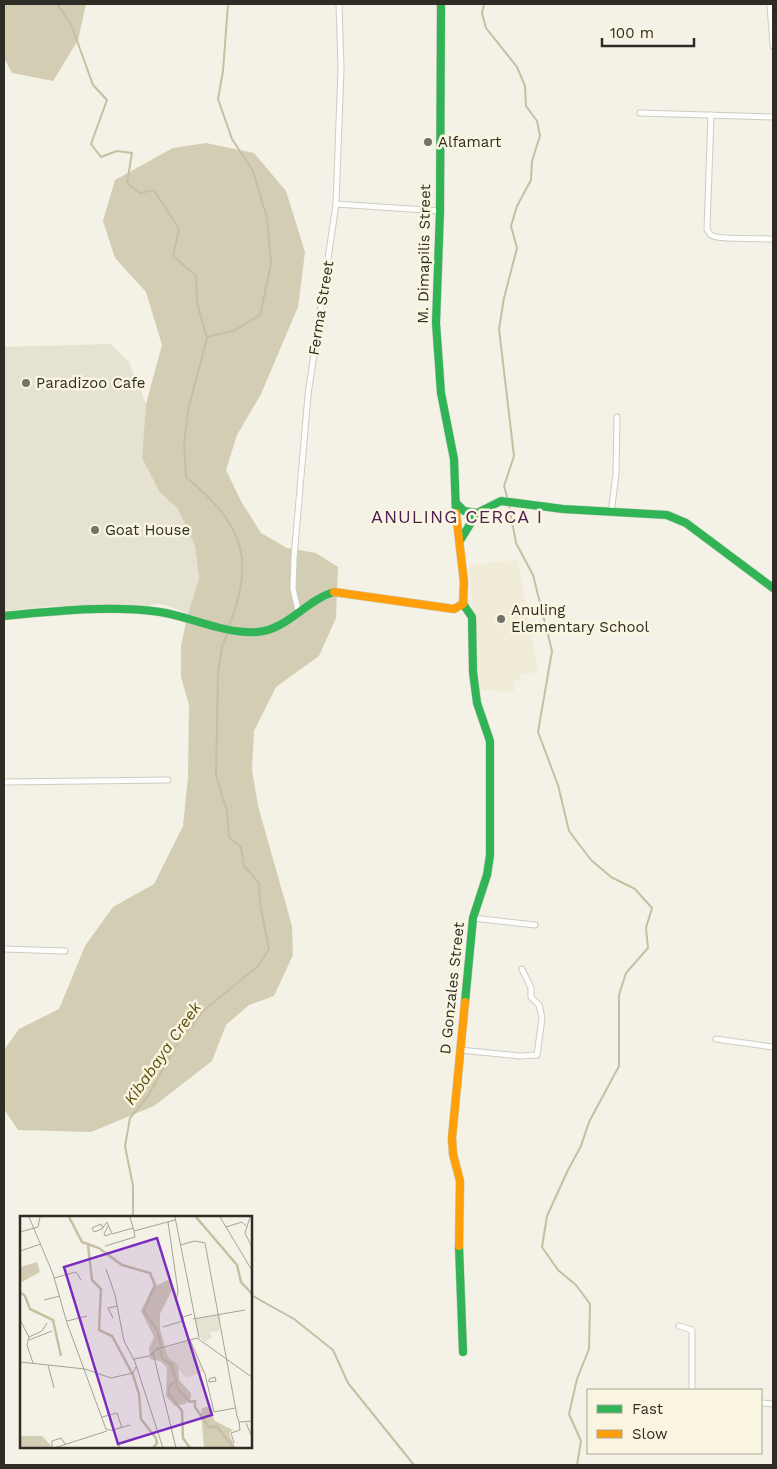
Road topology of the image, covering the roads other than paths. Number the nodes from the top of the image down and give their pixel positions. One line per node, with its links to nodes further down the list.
1 (339, 4): 8 (street, Ferma Street)
2 (441, 4): 9 (main road, M. Dimapilis Street)
3 (770, 4): 4 (street)
4 (773, 46)
5 (640, 114): 6 (street)
6 (711, 115): 7 (street); 10 (street)
7 (773, 117)
8 (336, 204): 9 (street); 18 (street, Ferma Street)
9 (440, 211): 12 (main road, M. Dimapilis Street)
10 (773, 239)
11 (617, 417): 14 (street)
12 (456, 502): 13 (main road); 15 (main road, M. Dimapilis Street)
13 (477, 513): 14 (main road); 15 (main road)
14 (611, 513): 16 (main road)
15 (460, 539): 17 (main road, M. Dimapilis Street)
16 (773, 588)
17 (462, 604): 18 (main road); 22 (main road, D Gonzales Street)
18 (298, 610): 19 (main road)
19 (4, 616)
20 (168, 780): 21 (street)
21 (4, 782)
22 (473, 918): 23 (street); 29 (main road, D Gonzales Street)
23 (535, 925)
24 (4, 949): 25 (street)
25 (65, 951)
26 (522, 969): 29 (street)
27 (716, 1039): 28 (street)
28 (773, 1047)
29 (460, 1050): 31 (main road, D Gonzales Street)
30 (679, 1326): 32 (street)
31 (463, 1352)
32 (692, 1389)

